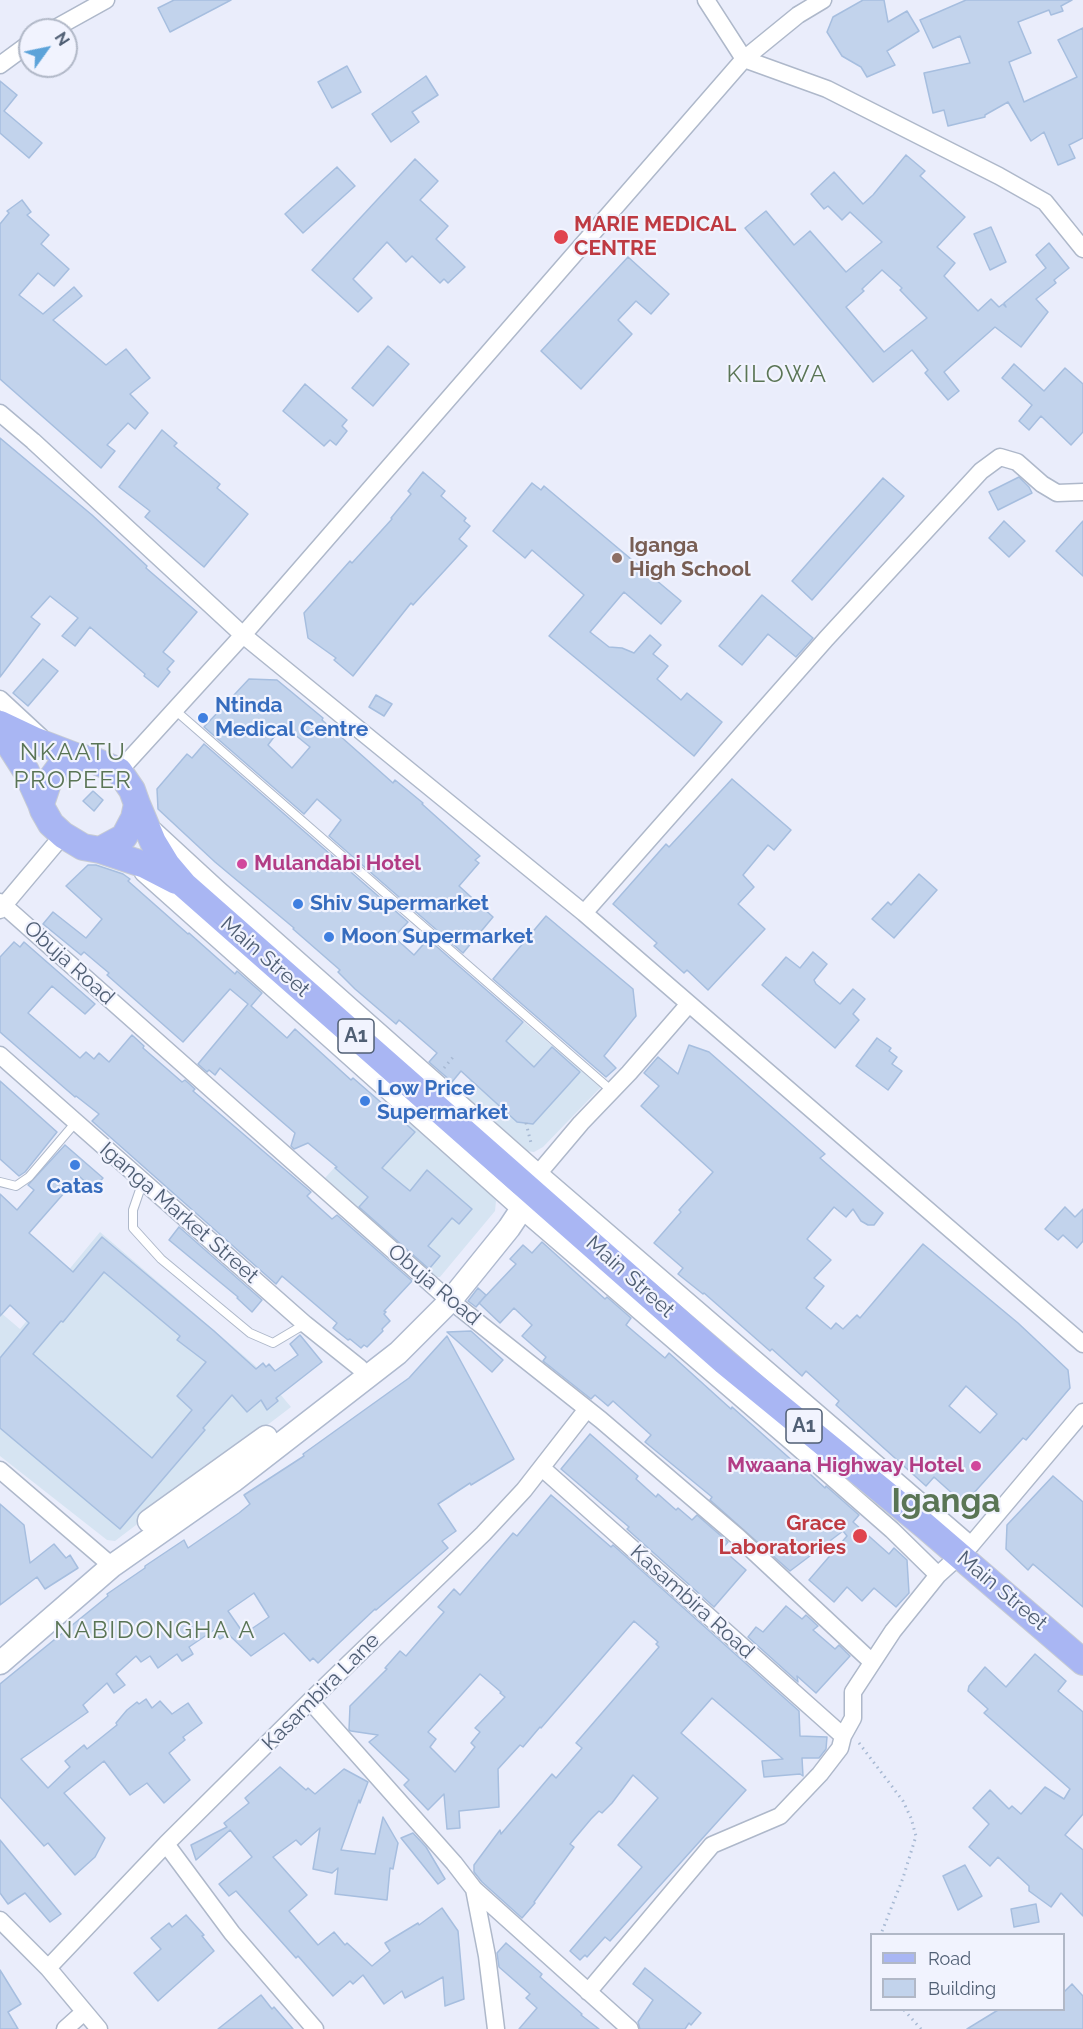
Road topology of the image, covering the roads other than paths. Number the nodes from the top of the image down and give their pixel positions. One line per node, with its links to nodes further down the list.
1 (106, 0): 4 (street)
2 (706, 0): 6 (street)
3 (823, 0): 6 (street)
4 (74, 18)
5 (18, 52): 7 (street)
6 (744, 59): 8 (street); 11 (street)
7 (0, 65)
8 (1083, 249)
9 (0, 413): 11 (street)
10 (1083, 492): 26 (street)
11 (243, 635): 13 (street); 26 (street)
12 (0, 699): 16 (street)
13 (176, 711): 18 (street); 29 (lane)
14 (0, 724): 16 (main road)
15 (0, 730): 19 (main road, Main Street / A1)
16 (67, 753): 18 (main road); 19 (main road)
17 (0, 755): 19 (street, Main Street)
18 (119, 771): 20 (main road, Main Street / A1)
19 (36, 793): 21 (main road, Main Street / A1)
20 (140, 812): 22 (main road); 24 (main road, Main Street / A1); 33 (street, Main Street)
21 (63, 835): 22 (main road, Main Street / A1); 25 (street)
22 (100, 850): 23 (main road, Main Street / A1)
23 (127, 858): 24 (main road, Main Street / A1); 33 (street, Main Street)
24 (184, 885): 33 (main road, Main Street / A1)
25 (1, 906): 34 (street, Obuja Road)
26 (584, 913): 27 (street)
27 (688, 1005): 29 (street); 36 (street)
28 (0, 1055): 30 (street, Iganga Market Street)
29 (612, 1091): 33 (street)
30 (76, 1122): 31 (street, Iganga Market Street); 32 (lane)
31 (143, 1181): 35 (street, Iganga Market Street); 35 (lane)
32 (0, 1182)
33 (525, 1192): 34 (main road); 42 (main road, Main Street / A1); 44 (street, Main Street)
34 (446, 1297): 37 (main road); 38 (street, Obuja Road); 43 (main road)
35 (305, 1324): 37 (street, Iganga Market Street)
36 (1083, 1344)
37 (360, 1368): 43 (main road)
38 (587, 1409): 40 (street, Kasambira Lane); 46 (street, Obuja Road)
39 (1083, 1412): 42 (street)
40 (542, 1468): 49 (street, Kasambira Lane); 50 (street, Kasambira Road)
41 (0, 1470): 43 (street)
42 (965, 1550): 44 (street); 47 (main road, Main Street / A1)
43 (107, 1561): 45 (main road); 48 (main road)
44 (938, 1575): 46 (street)
45 (0, 1644)
46 (872, 1662): 50 (street)
47 (1083, 1662)
48 (0, 1663)
49 (310, 1701): 51 (street, Kasambira Lane); 52 (street)
50 (843, 1736): 55 (street)
51 (166, 1844): 54 (street, Kasambira Lane); 59 (street)
52 (474, 1889): 55 (street); 60 (street)
53 (0, 1920): 54 (street)
54 (48, 1968): 56 (street)
55 (588, 1992): 61 (street)
56 (84, 2012): 57 (street); 58 (street)
57 (65, 2029)
58 (99, 2029)
59 (315, 2029)
60 (496, 2029)
61 (630, 2029)

